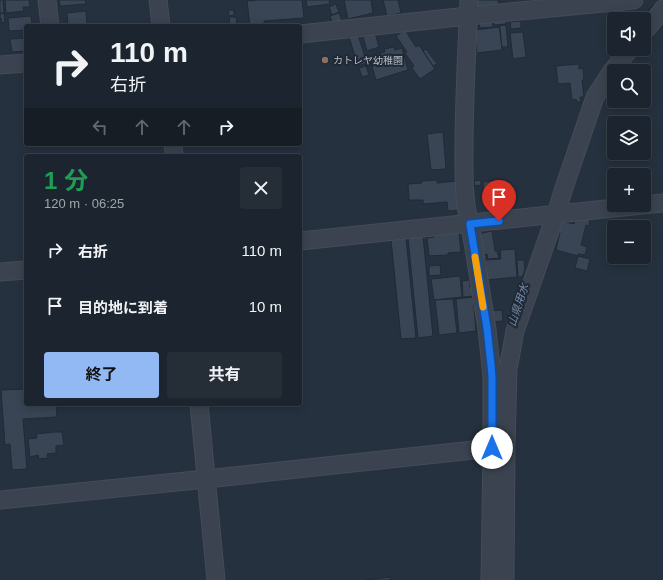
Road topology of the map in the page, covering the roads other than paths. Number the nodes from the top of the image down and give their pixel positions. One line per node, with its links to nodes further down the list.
1 (47, 0): 6 (street)
2 (158, 0): 7 (street)
3 (634, 0): 4 (street)
4 (468, 8): 9 (street); 15 (street)
5 (663, 9): 8 (street)
6 (50, 24)
7 (161, 24)
8 (651, 24)
9 (302, 34)
10 (624, 56): 14 (street)
11 (24, 63): 12 (street)
12 (0, 65)
13 (663, 203): 14 (street)
14 (556, 214): 15 (street); 19 (street)
15 (470, 224): 16 (street); 20 (street)
16 (302, 242)
17 (24, 270): 18 (street)
18 (0, 272)
19 (508, 369): 20 (street); 27 (street)
20 (492, 377): 22 (street)
21 (199, 406): 23 (street)
22 (492, 448): 23 (street); 26 (street)
23 (206, 479): 24 (street); 25 (street)
24 (0, 500)
25 (216, 580)
26 (490, 580)
27 (504, 580)

